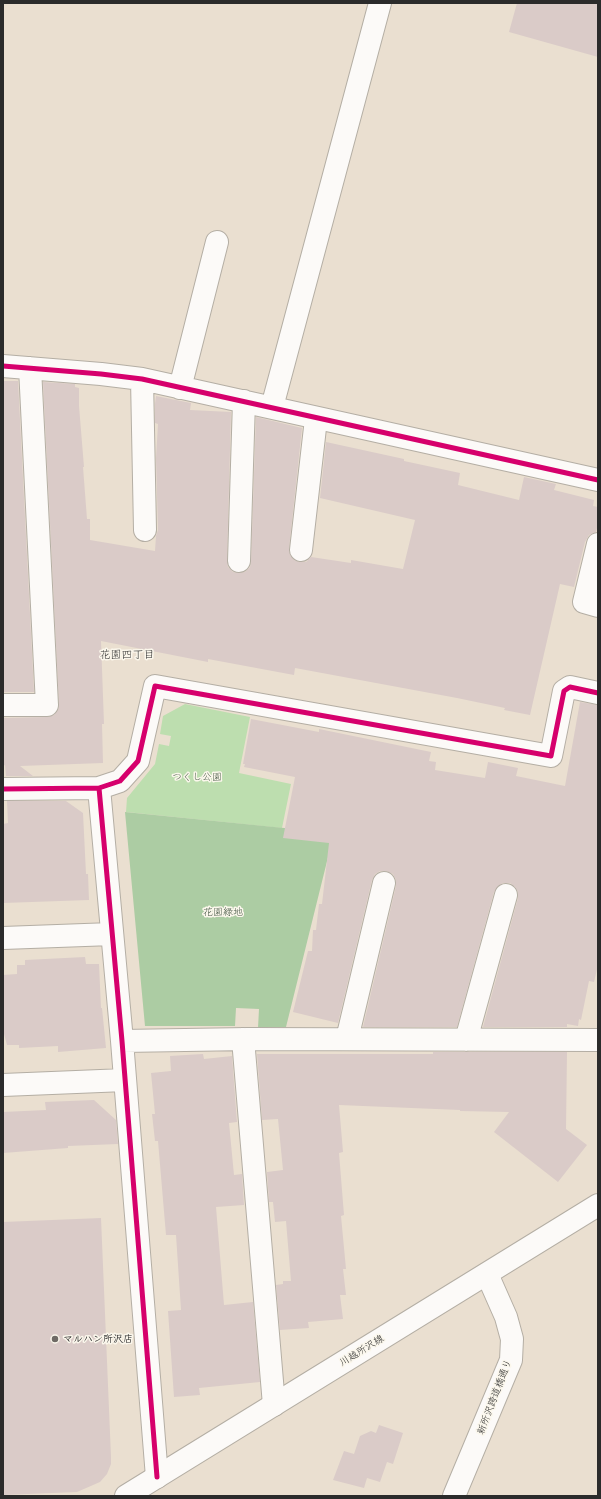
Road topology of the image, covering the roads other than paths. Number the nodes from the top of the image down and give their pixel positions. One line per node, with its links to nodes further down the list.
1 (380, 3): 8 (street)
2 (217, 242): 6 (street)
3 (3, 366): 4 (street)
4 (30, 368): 5 (street); 17 (street)
5 (142, 380): 6 (street); 11 (street)
6 (180, 388): 7 (street)
7 (244, 401): 8 (street); 14 (street)
8 (272, 407): 9 (street)
9 (316, 419): 10 (street); 13 (street)
10 (598, 480)
11 (145, 530)
12 (598, 544): 15 (street)
13 (301, 550)
14 (239, 561)
15 (598, 606)
16 (598, 693): 18 (street)
17 (3, 705)
18 (100, 788): 19 (street); 22 (street)
19 (3, 789)
20 (384, 883): 26 (street)
21 (506, 895): 28 (street)
22 (112, 934): 23 (street); 27 (street)
23 (3, 938)
24 (598, 1038): 28 (street)
25 (243, 1039): 26 (street); 27 (street); 33 (street)
26 (347, 1039): 28 (street)
27 (122, 1040): 29 (street)
28 (466, 1040)
29 (125, 1080): 30 (street); 34 (street)
30 (3, 1085)
31 (598, 1205): 32 (street, 川越所沢線)
32 (487, 1274): 33 (street, 川越所沢線); 36 (street, 新所沢跨道橋通り)
33 (274, 1406): 34 (street, 川越所沢線)
34 (158, 1477): 35 (street, 川越所沢線)
35 (126, 1496)
36 (454, 1496)

